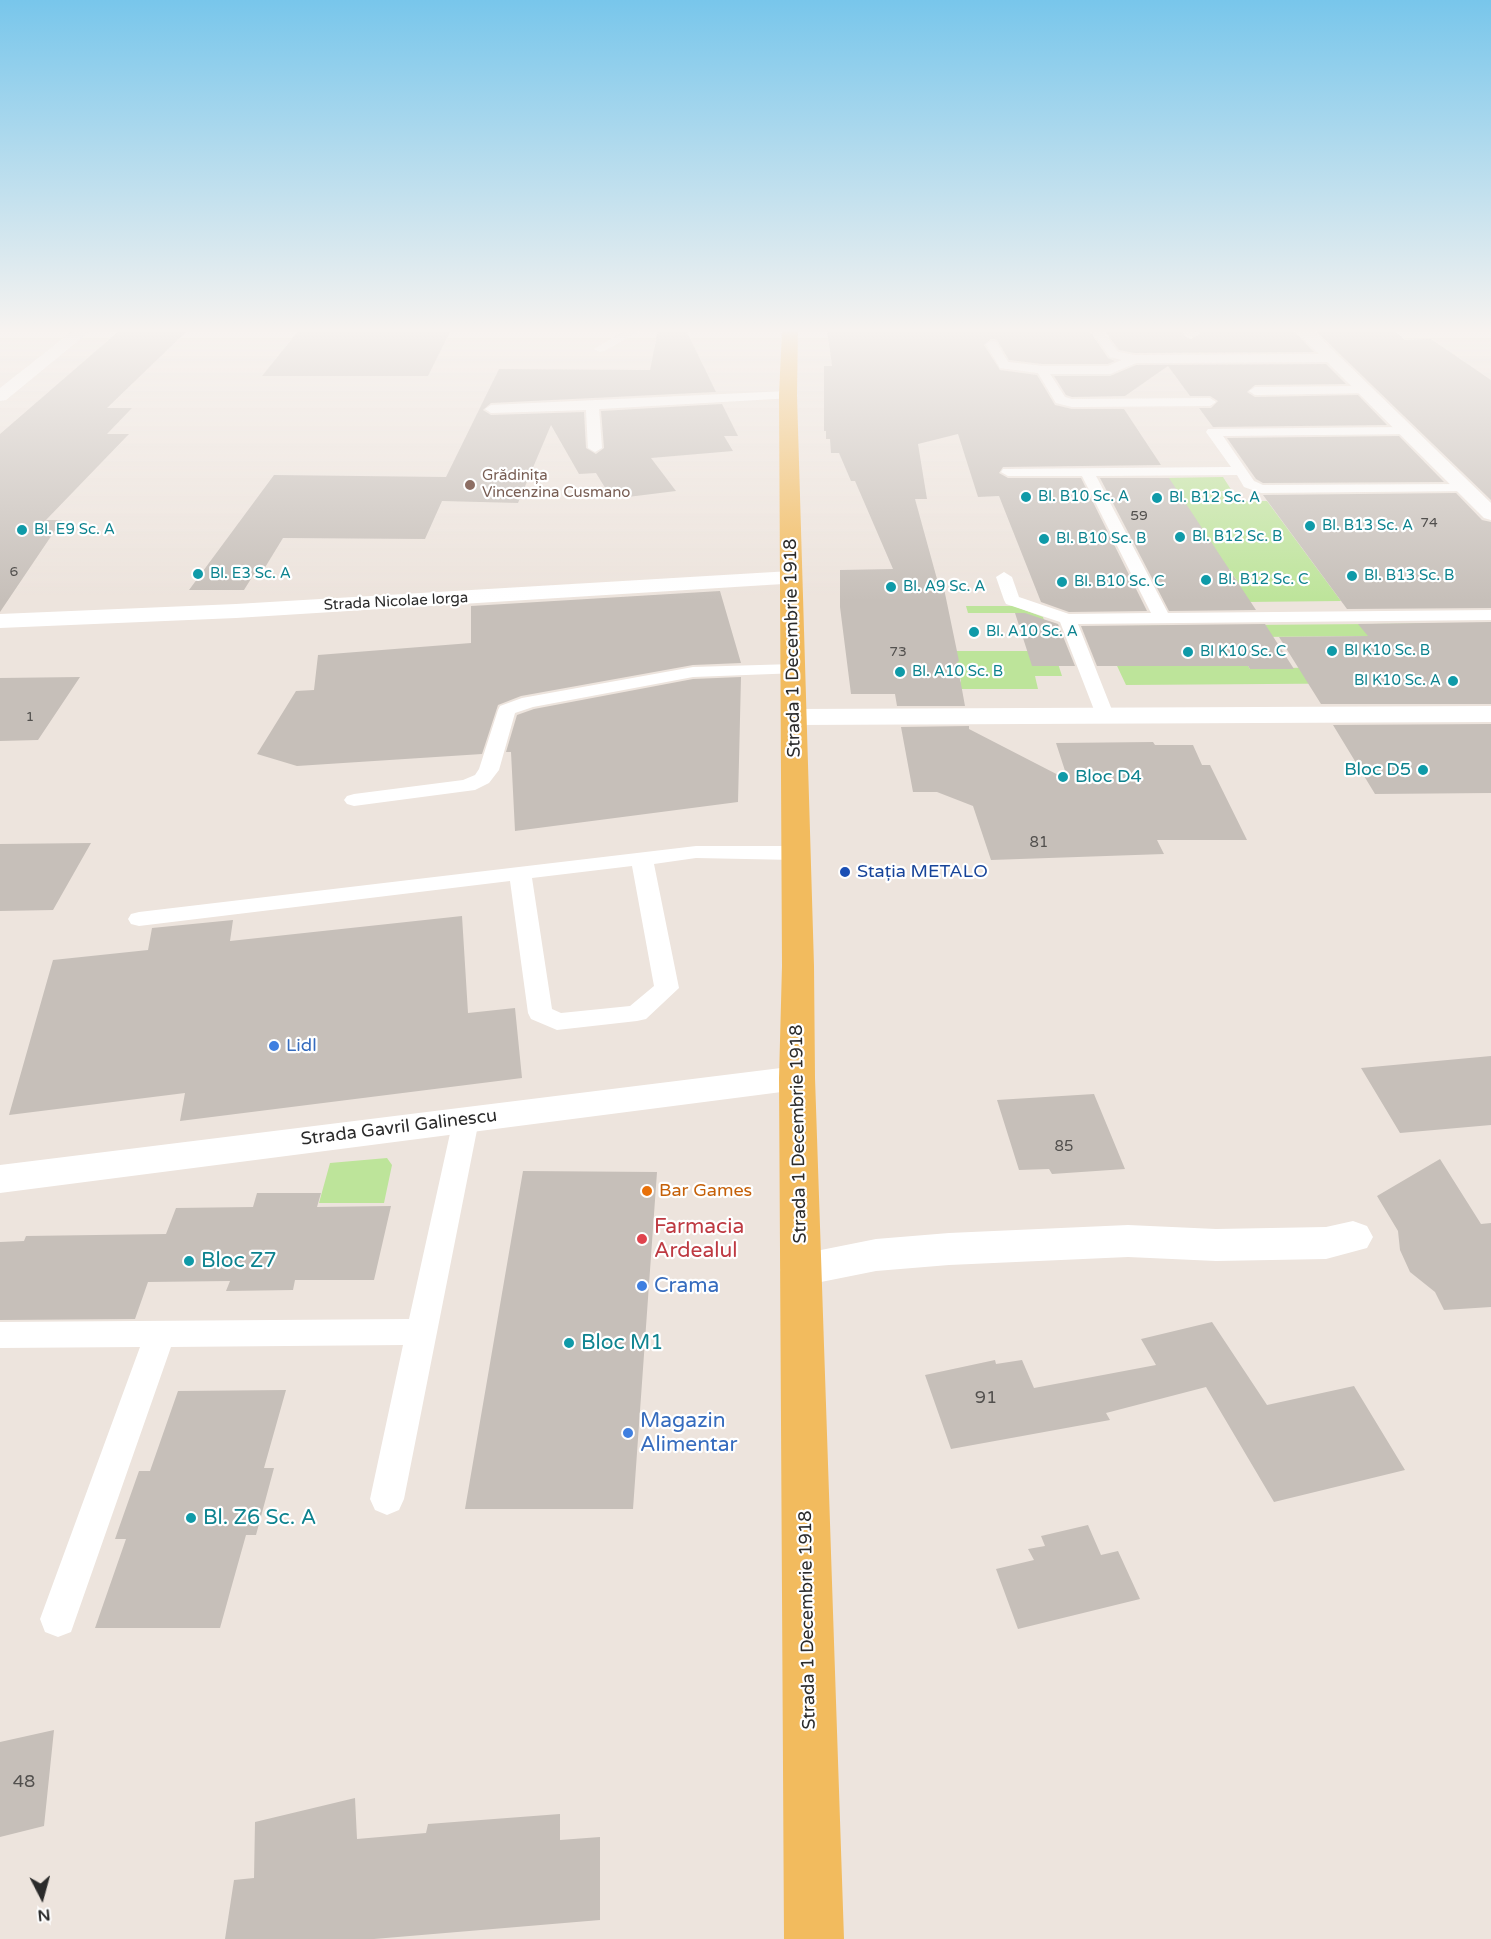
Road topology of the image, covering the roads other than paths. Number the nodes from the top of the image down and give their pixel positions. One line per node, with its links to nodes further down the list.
1 (593, 420): 7 (lane)
2 (789, 420): 14 (main road, Strada 1 Decembrie 1918)
3 (1204, 420): 5 (lane)
4 (1398, 420): 6 (street)
5 (1207, 425): 6 (lane); 8 (lane)
6 (1409, 431): 11 (street)
7 (595, 448)
8 (1241, 471): 10 (lane); 11 (lane)
9 (1008, 472): 10 (lane)
10 (1088, 472): 16 (lane)
11 (1467, 488): 12 (street)
12 (1491, 514)
13 (1004, 577): 17 (lane)
14 (791, 578): 18 (street, Strada Nicolae Iorga); 19 (main road, Strada 1 Decembrie 1918)
15 (1491, 615): 16 (lane)
16 (1162, 618): 17 (lane)
17 (1067, 619): 21 (lane)
18 (0, 621)
19 (793, 669): 22 (main road, Strada 1 Decembrie 1918); 23 (lane)
20 (1491, 714): 21 (street)
21 (1105, 715): 22 (street)
22 (795, 717): 24 (main road, Strada 1 Decembrie 1918)
23 (354, 800)
24 (795, 853): 25 (lane); 28 (main road, Strada 1 Decembrie 1918)
25 (642, 859): 26 (lane); 26 (lane)
26 (520, 873): 27 (lane)
27 (140, 919)
28 (797, 1078): 29 (street, Strada Gavril Galinescu); 32 (main road, Strada 1 Decembrie 1918)
29 (466, 1120): 30 (street, Strada Gavril Galinescu); 33 (lane)
30 (0, 1179)
31 (1353, 1237): 32 (street)
32 (801, 1270): 38 (main road, Strada 1 Decembrie 1918)
33 (423, 1332): 34 (lane); 36 (lane)
34 (160, 1334): 35 (lane); 37 (lane)
35 (0, 1335)
36 (387, 1499)
37 (58, 1619)
38 (814, 1939)

